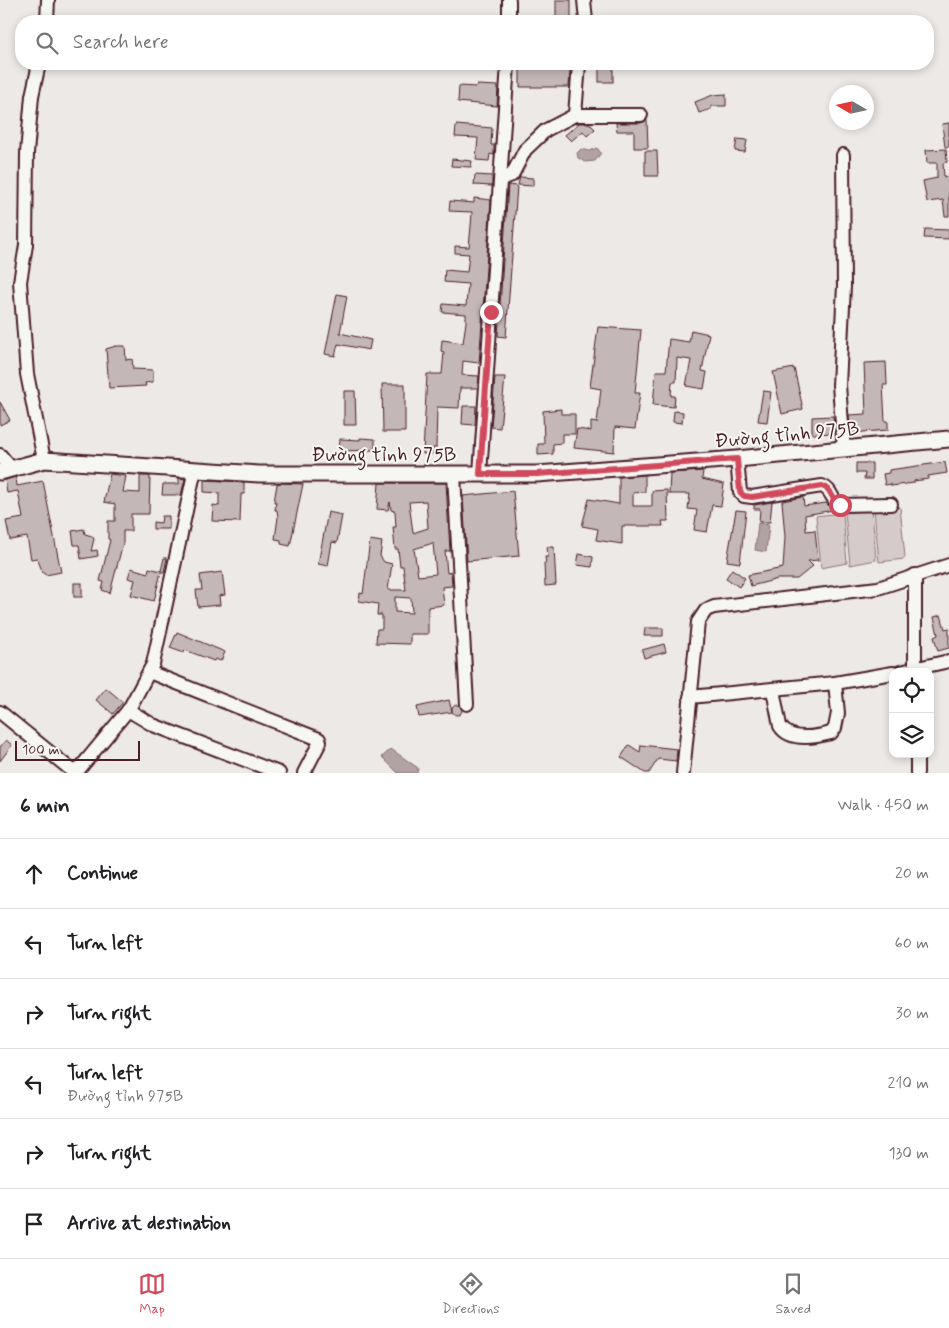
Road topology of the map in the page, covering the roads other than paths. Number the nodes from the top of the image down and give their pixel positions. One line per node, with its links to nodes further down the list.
1 (48, 0): 4 (street)
2 (509, 0): 5 (street)
3 (584, 0): 6 (street)
4 (47, 15)
5 (509, 15)
6 (585, 15)
7 (38, 70): 18 (street)
8 (508, 70): 13 (street)
9 (578, 70): 10 (street)
10 (574, 115): 11 (street); 13 (street)
11 (642, 115)
12 (843, 155): 15 (street)
13 (501, 179): 21 (street)
14 (949, 439): 15 (main road, Đường tỉnh 975B)
15 (844, 450): 17 (main road, Đường tỉnh 975B)
16 (0, 455): 20 (street)
17 (737, 459): 21 (main road, Đường tỉnh 975B); 23 (street)
18 (44, 460): 19 (main road, Đường tỉnh 975B); 20 (main road, Đường tỉnh 975B)
19 (195, 469): 22 (main road, Đường tỉnh 975B); 29 (street)
20 (6, 470)
21 (480, 474): 22 (main road, Đường tỉnh 975B)
22 (454, 475): 34 (street)
23 (891, 504)
24 (949, 565): 25 (street)
25 (915, 576): 27 (street); 33 (street)
26 (949, 661): 28 (street)
27 (915, 668)
28 (923, 668)
29 (149, 672): 35 (street); 40 (street)
30 (889, 674): 31 (street)
31 (835, 683): 32 (street); 32 (street)
32 (773, 690): 33 (street)
33 (690, 697): 41 (street)
34 (467, 704)
35 (128, 710): 38 (street); 39 (street)
36 (0, 712): 38 (street)
37 (917, 758): 42 (street)
38 (75, 773)
39 (279, 773)
40 (304, 773)
41 (683, 773)
42 (917, 773)

